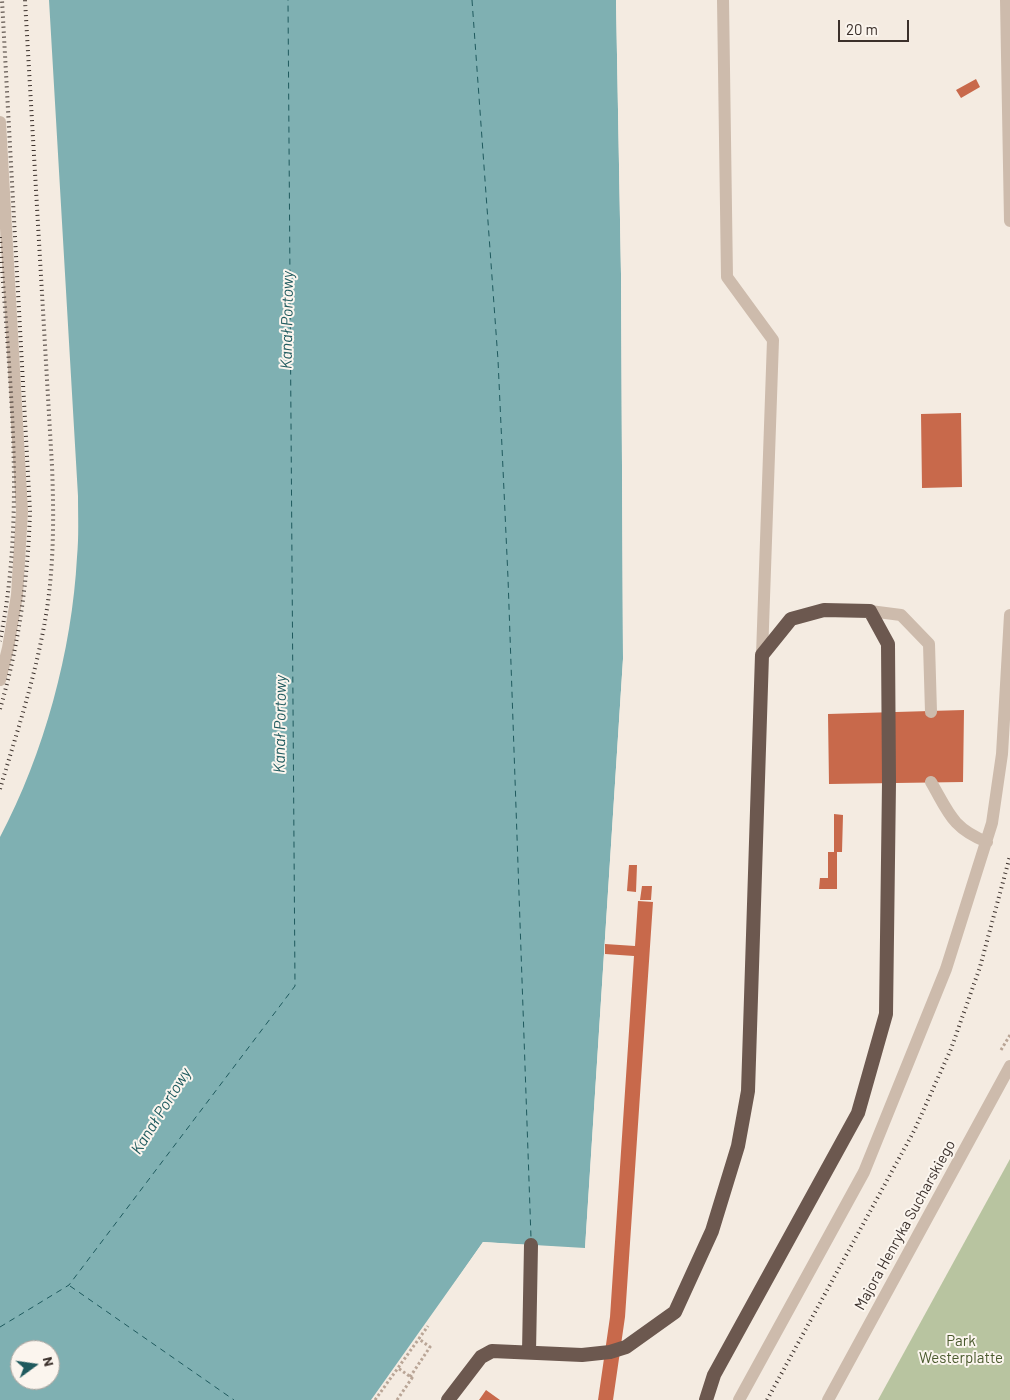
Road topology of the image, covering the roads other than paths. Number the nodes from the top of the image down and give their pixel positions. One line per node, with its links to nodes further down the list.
1 (723, 0): 7 (street)
2 (1006, 0): 4 (street)
3 (0, 122): 9 (street)
4 (1010, 221)
5 (870, 611): 7 (highway); 10 (street); 17 (highway)
6 (1010, 615): 8 (street)
7 (762, 655): 15 (highway)
8 (1008, 670): 12 (street)
9 (0, 680)
10 (931, 712)
11 (931, 782): 12 (street)
12 (987, 842): 18 (street)
13 (1010, 1066): 19 (street, Majora Henryka Sucharskiego)
14 (531, 1245): 15 (highway)
15 (529, 1352): 16 (highway)
16 (448, 1400)
17 (706, 1400)
18 (739, 1400)
19 (828, 1400)

